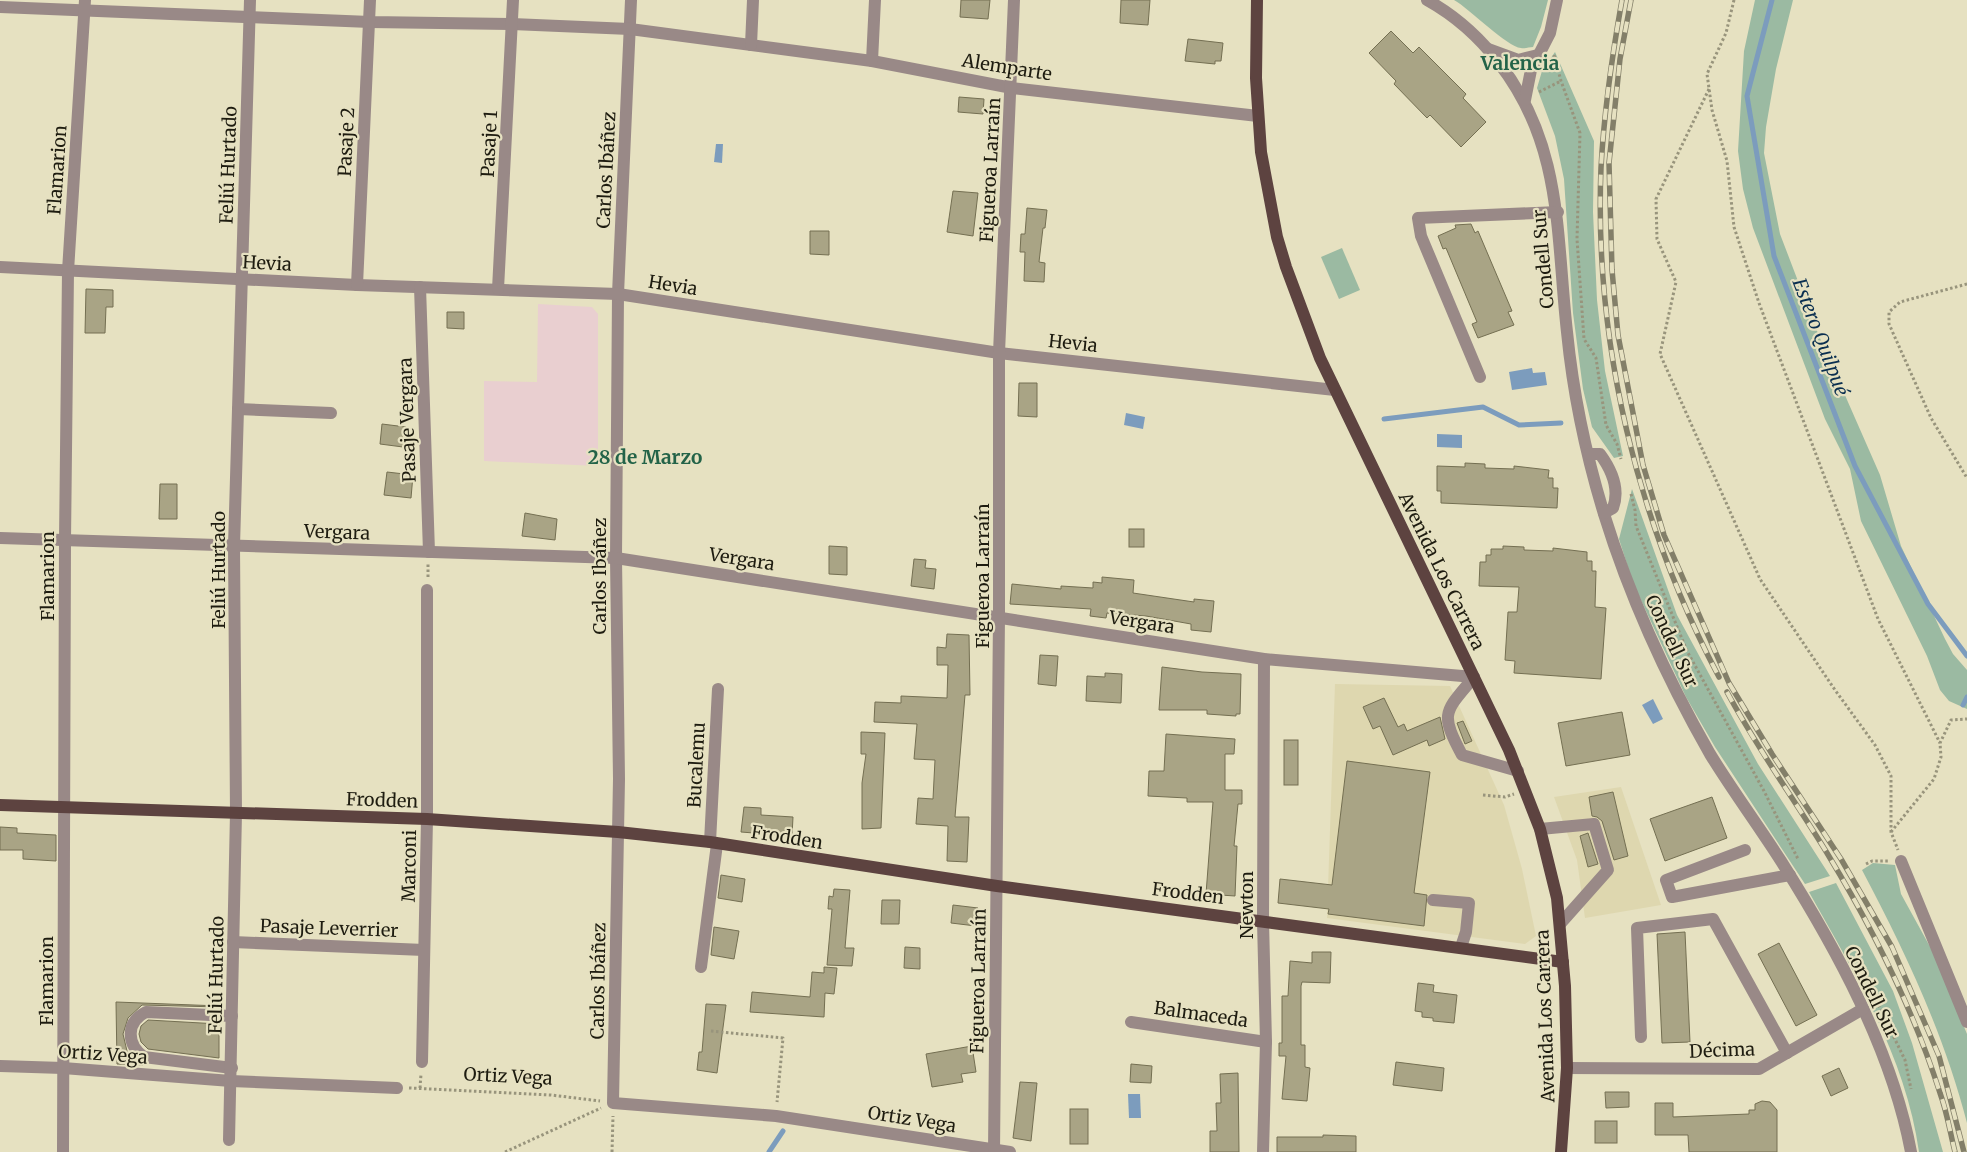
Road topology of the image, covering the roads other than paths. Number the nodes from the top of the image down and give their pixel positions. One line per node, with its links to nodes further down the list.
1 (250, 0): 13 (street, Feliú Hurtado)
2 (370, 0): 14 (street, Pasaje 2)
3 (513, 0): 15 (street, Pasaje 1)
4 (631, 0): 16 (street, Carlos Ibáñez)
5 (753, 0): 17 (street)
6 (875, 0): 20 (street)
7 (1014, 0): 21 (street, Figueroa Larraín)
8 (1427, 0): 18 (street)
9 (1557, 0): 19 (street)
10 (1257, 4): 23 (main road, Avenida Los Carrera)
11 (85, 5): 12 (street, Alemparte); 13 (street, Alemparte); 26 (street, Flamarion)
12 (0, 7)
13 (250, 18): 14 (street, Alemparte); 27 (street, Feliú Hurtado)
14 (370, 22): 15 (street, Alemparte); 28 (street, Pasaje 2)
15 (512, 24): 16 (street, Alemparte); 30 (street, Pasaje 1)
16 (630, 29): 17 (street, Alemparte); 31 (street, Carlos Ibáñez)
17 (751, 45): 20 (street, Alemparte)
18 (1488, 49): 19 (street); 22 (street, Condell Sur)
19 (1538, 55): 22 (street)
20 (872, 61): 21 (street, Alemparte)
21 (1012, 88): 23 (street, Alemparte); 32 (street, Figueroa Larraín)
22 (1525, 100): 24 (street, Condell Sur)
23 (1258, 116): 34 (main road, Avenida Los Carrera)
24 (1558, 212): 33 (street); 37 (street, Condell Sur)
25 (0, 267): 26 (street, Hevia)
26 (68, 271): 27 (street, Hevia); 40 (street, Flamarion)
27 (242, 280): 28 (street, Hevia); 35 (street, Feliú Hurtado)
28 (357, 285): 29 (street, Hevia)
29 (420, 287): 30 (street, Hevia); 42 (street, Pasaje Vergara)
30 (498, 289): 31 (street, Hevia)
31 (618, 294): 32 (street, Hevia); 43 (street, Carlos Ibáñez)
32 (1000, 353): 34 (street, Hevia); 45 (street, Figueroa Larraín)
33 (1480, 377)
34 (1335, 390): 47 (main road, Avenida Los Carrera)
35 (238, 408): 36 (street); 41 (street, Feliú Hurtado)
36 (331, 413)
37 (1589, 454): 38 (street, Condell Sur); 38 (street)
38 (1604, 513): 59 (street, Condell Sur)
39 (0, 538): 40 (street, Vergara)
40 (64, 540): 41 (street, Vergara); 51 (street, Flamarion)
41 (234, 546): 42 (street, Vergara); 52 (street, Feliú Hurtado)
42 (428, 552): 43 (street, Vergara)
43 (616, 558): 45 (street, Vergara); 55 (street, Carlos Ibáñez)
44 (427, 590): 53 (street, Marconi)
45 (999, 616): 46 (street, Vergara); 60 (street, Figueroa Larraín)
46 (1264, 659): 47 (street, Vergara); 62 (street, Newton)
47 (1474, 677): 49 (main road, Avenida Los Carrera); 49 (street)
48 (718, 689): 56 (street, Bucalemu)
49 (1518, 771): 54 (main road, Avenida Los Carrera)
50 (0, 805): 51 (main road, Frodden)
51 (64, 808): 52 (main road, Frodden); 78 (street, Flamarion)
52 (236, 813): 53 (main road, Frodden); 64 (street, Feliú Hurtado)
53 (427, 819): 55 (main road, Frodden); 66 (street, Marconi)
54 (1540, 829): 63 (main road, Avenida Los Carrera); 63 (street)
55 (618, 832): 56 (main road, Frodden); 82 (street, Carlos Ibáñez)
56 (713, 843): 60 (main road, Frodden); 68 (street, Bucalemu)
57 (1745, 850): 59 (street)
58 (1901, 861): 72 (street)
59 (1790, 875): 69 (street, Condell Sur)
60 (997, 886): 62 (main road, Frodden); 84 (street, Figueroa Larraín)
61 (1433, 900): 65 (street)
62 (1263, 921): 65 (main road, Frodden); 74 (street, Newton)
63 (1560, 924): 67 (main road, Avenida Los Carrera)
64 (233, 942): 66 (street, Pasaje Leverrier); 70 (street, Feliú Hurtado)
65 (1461, 947): 67 (main road, Frodden)
66 (424, 950): 76 (street, Marconi)
67 (1564, 962): 79 (main road, Avenida Los Carrera)
68 (702, 967)
69 (1863, 1009): 75 (street, Décima); 89 (street, Condell Sur)
70 (232, 1016): 80 (street, Feliú Hurtado); 80 (street)
71 (1131, 1022): 74 (street, Balmaceda)
72 (1967, 1022)
73 (1641, 1037): 75 (street)
74 (1266, 1042): 87 (street, Newton)
75 (1787, 1054): 79 (street, Décima)
76 (422, 1062)
77 (0, 1066): 78 (street, Ortiz Vega)
78 (64, 1068): 80 (street, Ortiz Vega); 85 (street, Flamarion)
79 (1567, 1068): 88 (main road, Avenida Los Carrera)
80 (232, 1074): 81 (street, Ortiz Vega); 83 (street, Feliú Hurtado)
81 (397, 1088)
82 (613, 1103): 84 (street, Ortiz Vega)
83 (229, 1140)
84 (994, 1151): 86 (street, Ortiz Vega)
85 (63, 1152)
86 (1010, 1152)
87 (1263, 1152)
88 (1561, 1152)
89 (1911, 1152)

